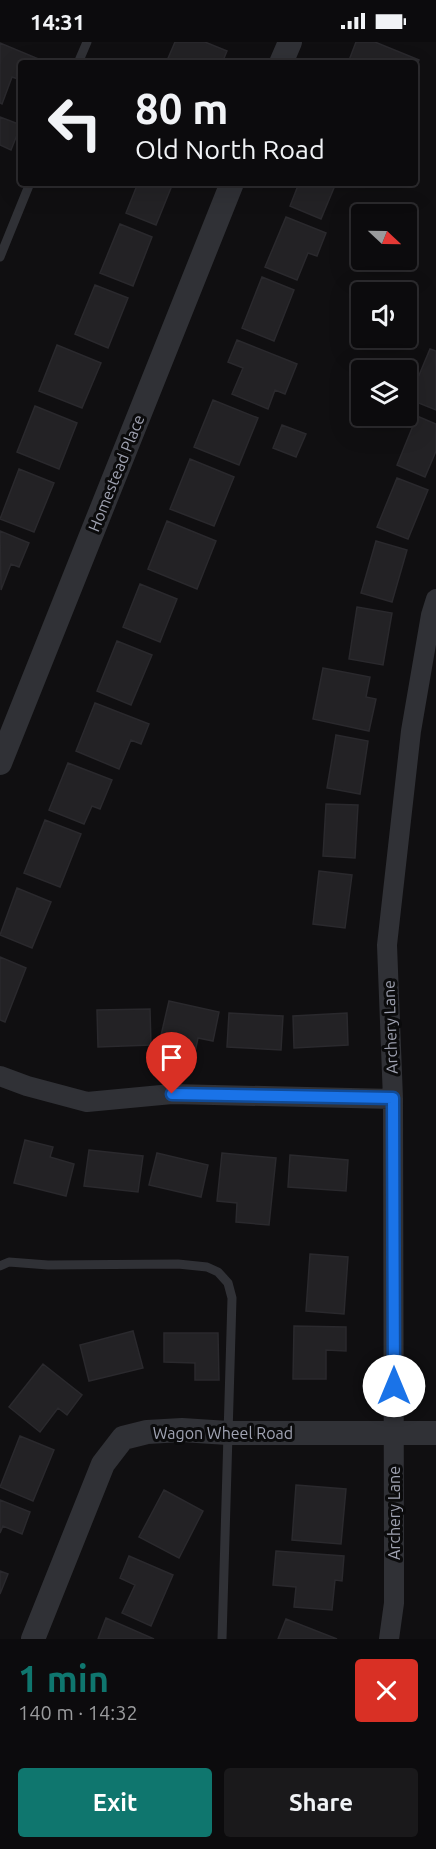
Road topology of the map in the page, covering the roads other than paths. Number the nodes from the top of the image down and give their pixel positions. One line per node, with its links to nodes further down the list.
1 (87, 42): 3 (lane)
2 (290, 42): 4 (street)
3 (79, 60)
4 (282, 60)
5 (29, 186): 7 (lane)
6 (231, 186): 9 (street, Homestead Place)
7 (0, 257)
8 (436, 599): 11 (street, Archery Lane)
9 (0, 763)
10 (0, 1076): 11 (street)
11 (393, 1098): 15 (street, Archery Lane)
12 (0, 1266): 13 (lane)
13 (228, 1433): 15 (street, Wagon Wheel Road); 16 (street, Wagon Wheel Road); 17 (lane)
14 (436, 1433): 15 (street, Wagon Wheel Road)
15 (394, 1434): 18 (street, Archery Lane)
16 (33, 1639)
17 (222, 1639)
18 (389, 1639)

